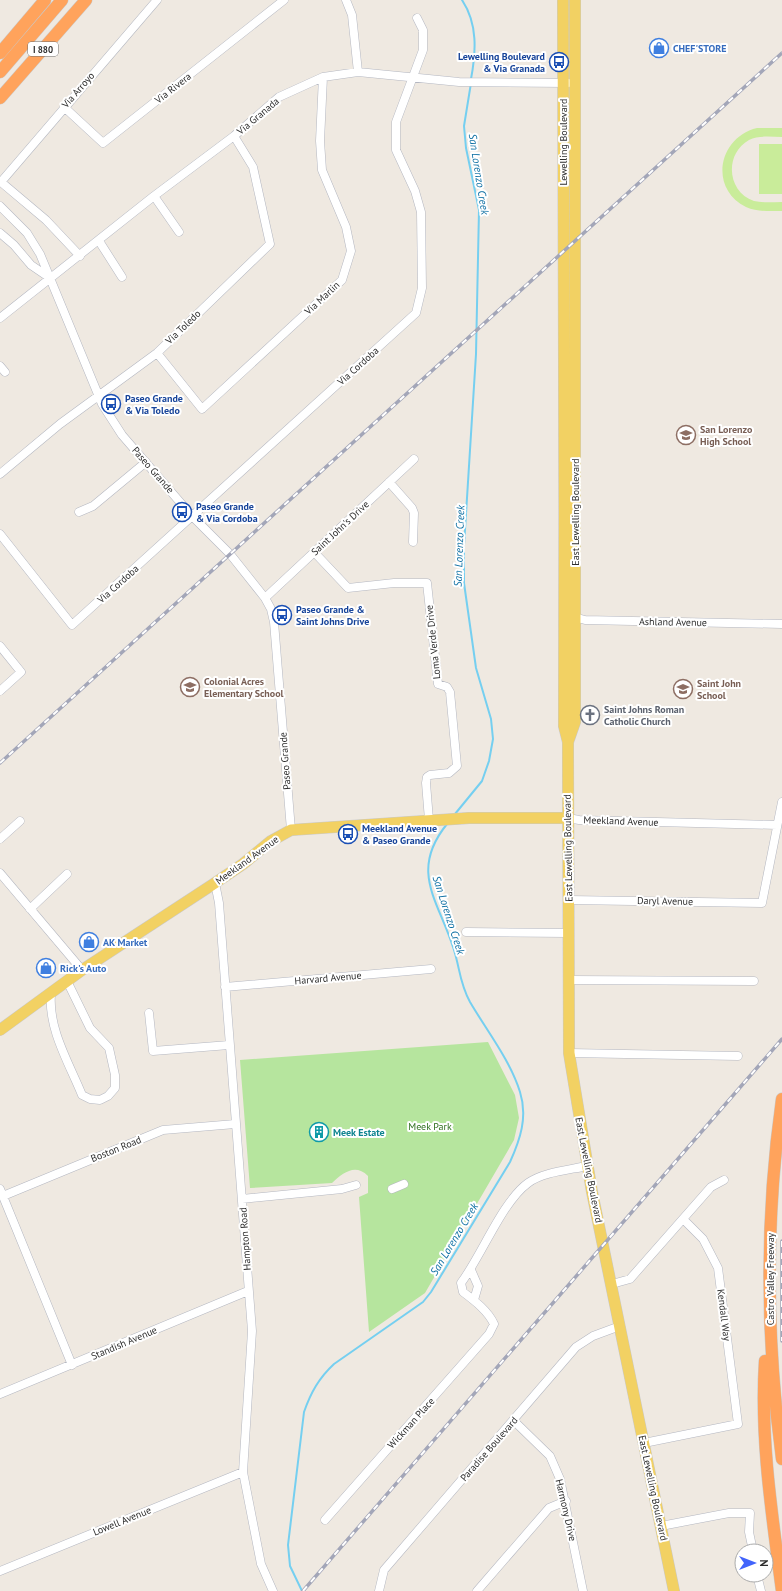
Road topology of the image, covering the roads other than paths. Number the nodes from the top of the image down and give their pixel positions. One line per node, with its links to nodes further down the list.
1 (45, 0): 10 (highway, I 880)
2 (62, 0): 11 (highway, I 880)
3 (86, 0): 16 (highway, I 880)
4 (157, 0): 17 (street, Via Arroyo)
5 (284, 0): 17 (street, Via Rivera)
6 (346, 0): 12 (street)
7 (563, 0): 15 (main road, Lewelling Boulevard)
8 (575, 0): 15 (main road, Lewelling Boulevard)
9 (417, 18): 14 (street, Via Cordoba)
10 (0, 53)
11 (0, 72)
12 (358, 72): 13 (street, Via Granada); 14 (street, Via Granada)
13 (323, 77): 18 (street, Via Granada); 30 (street, Via Marlin)
14 (412, 78): 15 (street, Via Granada); 39 (street, Via Cordoba)
15 (569, 83): 27 (main road, Lewelling Boulevard); 28 (main road, Lewelling Boulevard)
16 (0, 98)
17 (64, 107): 24 (street, Via Arroyo)
18 (234, 136): 19 (street, Via Granada); 30 (street, Via Toledo)
19 (154, 196): 21 (street); 23 (street, Via Granada)
20 (0, 206): 26 (street, Paseo Grande)
21 (179, 232)
22 (0, 233): 26 (street)
23 (99, 241): 24 (street, Via Granada); 25 (street)
24 (80, 256): 26 (street, Via Granada)
25 (122, 277)
26 (50, 278): 29 (street, Via Granada); 31 (street, Paseo Grande)
27 (575, 280): 33 (main road, East Lewelling Boulevard)
28 (564, 283): 32 (main road, East Lewelling Boulevard)
29 (0, 318)
30 (157, 353): 31 (street, Via Toledo)
31 (98, 395): 35 (street, Paseo Grande); 36 (street, Via Toledo)
32 (564, 440): 33 (main road); 44 (main road, East Lewelling Boulevard)
33 (575, 440): 45 (main road, East Lewelling Boulevard)
34 (414, 459): 37 (street, Saint John's Drive)
35 (146, 462): 38 (street); 39 (street, Paseo Grande)
36 (0, 474)
37 (389, 482): 41 (street); 42 (street, Saint John's Drive)
38 (79, 512)
39 (192, 516): 40 (street, Via Cordoba); 43 (street, Paseo Grande)
40 (0, 534)
41 (414, 542)
42 (314, 552): 43 (street, Saint John's Drive); 52 (street, Loma Verde Drive)
43 (265, 598): 55 (street, Paseo Grande)
44 (564, 614): 45 (street, Ashland Avenue); 49 (main road, East Lewelling Boulevard)
45 (575, 618): 46 (street, Ashland Avenue); 49 (main road, East Lewelling Boulevard)
46 (782, 624)
47 (0, 646): 48 (street)
48 (0, 691)
49 (568, 742): 51 (main road, East Lewelling Boulevard)
50 (782, 802): 54 (street)
51 (568, 818): 52 (main road, Meekland Avenue); 54 (street, Meekland Avenue); 60 (main road, East Lewelling Boulevard)
52 (433, 820): 55 (main road, Meekland Avenue)
53 (20, 821): 56 (street)
54 (777, 825): 60 (street, Daryl Avenue)
55 (290, 830): 59 (main road, Meekland Avenue)
56 (0, 839)
57 (0, 873): 61 (street)
58 (67, 874): 61 (street)
59 (215, 883): 65 (main road, Meekland Avenue); 69 (street, Hampton Road)
60 (569, 900): 63 (main road, East Lewelling Boulevard)
61 (30, 909): 65 (street)
62 (466, 932): 63 (street)
63 (569, 933): 66 (main road, East Lewelling Boulevard)
64 (431, 969): 69 (street, Harvard Avenue)
65 (82, 970): 67 (main road, Meekland Avenue)
66 (569, 980): 68 (street); 74 (main road, East Lewelling Boulevard)
67 (68, 981): 70 (main road, Meekland Avenue); 70 (street)
68 (754, 981)
69 (225, 987): 73 (street, Hampton Road)
70 (51, 994): 72 (main road, Meekland Avenue)
71 (149, 1013): 73 (street)
72 (0, 1030)
73 (229, 1045): 77 (street, Hampton Road)
74 (569, 1054): 75 (street); 78 (main road, East Lewelling Boulevard)
75 (738, 1056)
76 (782, 1099): 90 (highway, Castro Valley Freeway)
77 (235, 1124): 83 (street, Boston Road); 84 (street, Hampton Road)
78 (587, 1166): 86 (street); 87 (main road, East Lewelling Boulevard)
79 (724, 1180): 85 (street)
80 (404, 1184): 82 (street)
81 (356, 1185): 84 (street)
82 (392, 1189)
83 (1, 1193): 92 (street)
84 (242, 1199): 88 (street, Hampton Road)
85 (682, 1219): 87 (street); 95 (street, Kendall Way)
86 (471, 1270): 89 (street); 89 (street)
87 (612, 1284): 91 (main road, East Lewelling Boulevard)
88 (248, 1291): 92 (street, Standish Avenue); 97 (street, Hampton Road)
89 (474, 1300): 99 (street, Wickman Place)
90 (770, 1322): 96 (highway, Castro Valley Freeway); 108 (highway)
91 (620, 1326): 94 (street, Paradise Boulevard); 95 (main road, East Lewelling Boulevard)
92 (72, 1365): 93 (street, Standish Avenue)
93 (0, 1394)
94 (514, 1420): 98 (street, Harmony Drive); 104 (street, Paradise Boulevard)
95 (644, 1444): 100 (main road, East Lewelling Boulevard)
96 (782, 1459)
97 (243, 1472): 102 (street, Lowell Avenue); 103 (street, Hampton Road)
98 (566, 1501): 105 (street); 106 (street, Harmony Drive)
99 (325, 1520)
100 (661, 1526): 101 (street); 107 (main road, East Lewelling Boulevard)
101 (751, 1543)
102 (0, 1571)
103 (272, 1591)
104 (379, 1591)
105 (478, 1591)
106 (583, 1591)
107 (674, 1591)
108 (782, 1591)

